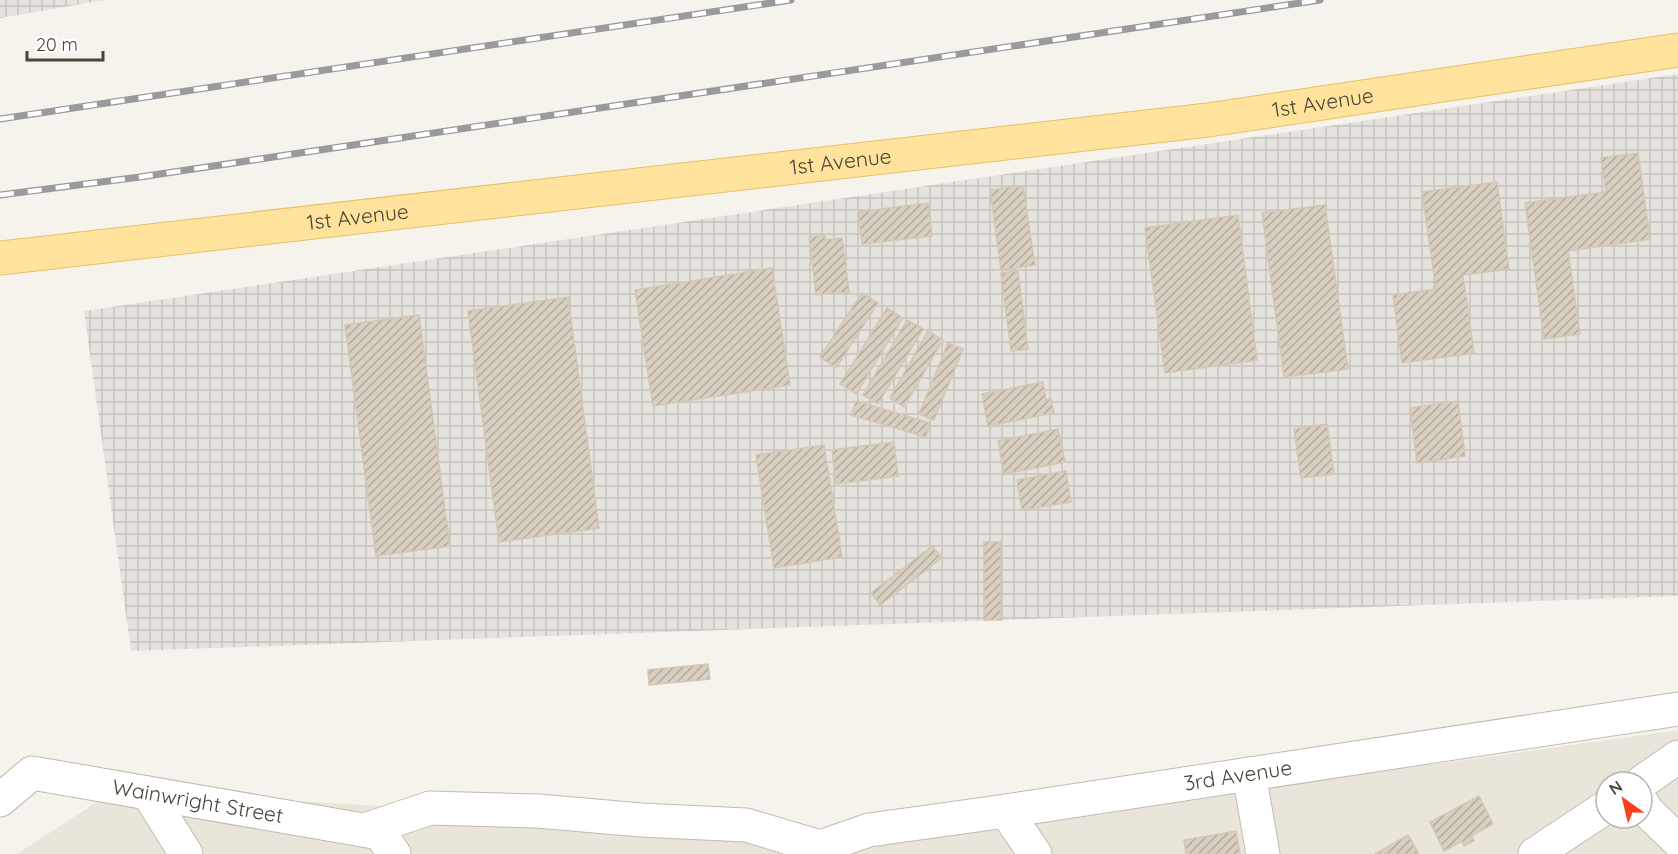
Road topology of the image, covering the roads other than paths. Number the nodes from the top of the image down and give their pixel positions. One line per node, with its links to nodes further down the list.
1 (1678, 50): 2 (main road, 1st Avenue)
2 (0, 258)
3 (1678, 709): 5 (street, 3rd Avenue)
4 (1678, 757): 6 (street)
5 (1249, 774): 9 (street, 3rd Avenue); 18 (street)
6 (1654, 774)
7 (148, 793): 8 (street, Wainwright Street); 12 (street, Wainwright Street); 15 (street)
8 (0, 800)
9 (1006, 811): 14 (street, 3rd Avenue); 17 (street)
10 (1594, 815): 19 (street)
11 (1654, 818): 13 (street)
12 (365, 830): 14 (street); 16 (street, Wainwright Street)
13 (1678, 841)
14 (815, 852)
15 (186, 854)
16 (394, 854)
17 (1035, 854)
18 (1263, 854)
19 (1535, 854)

